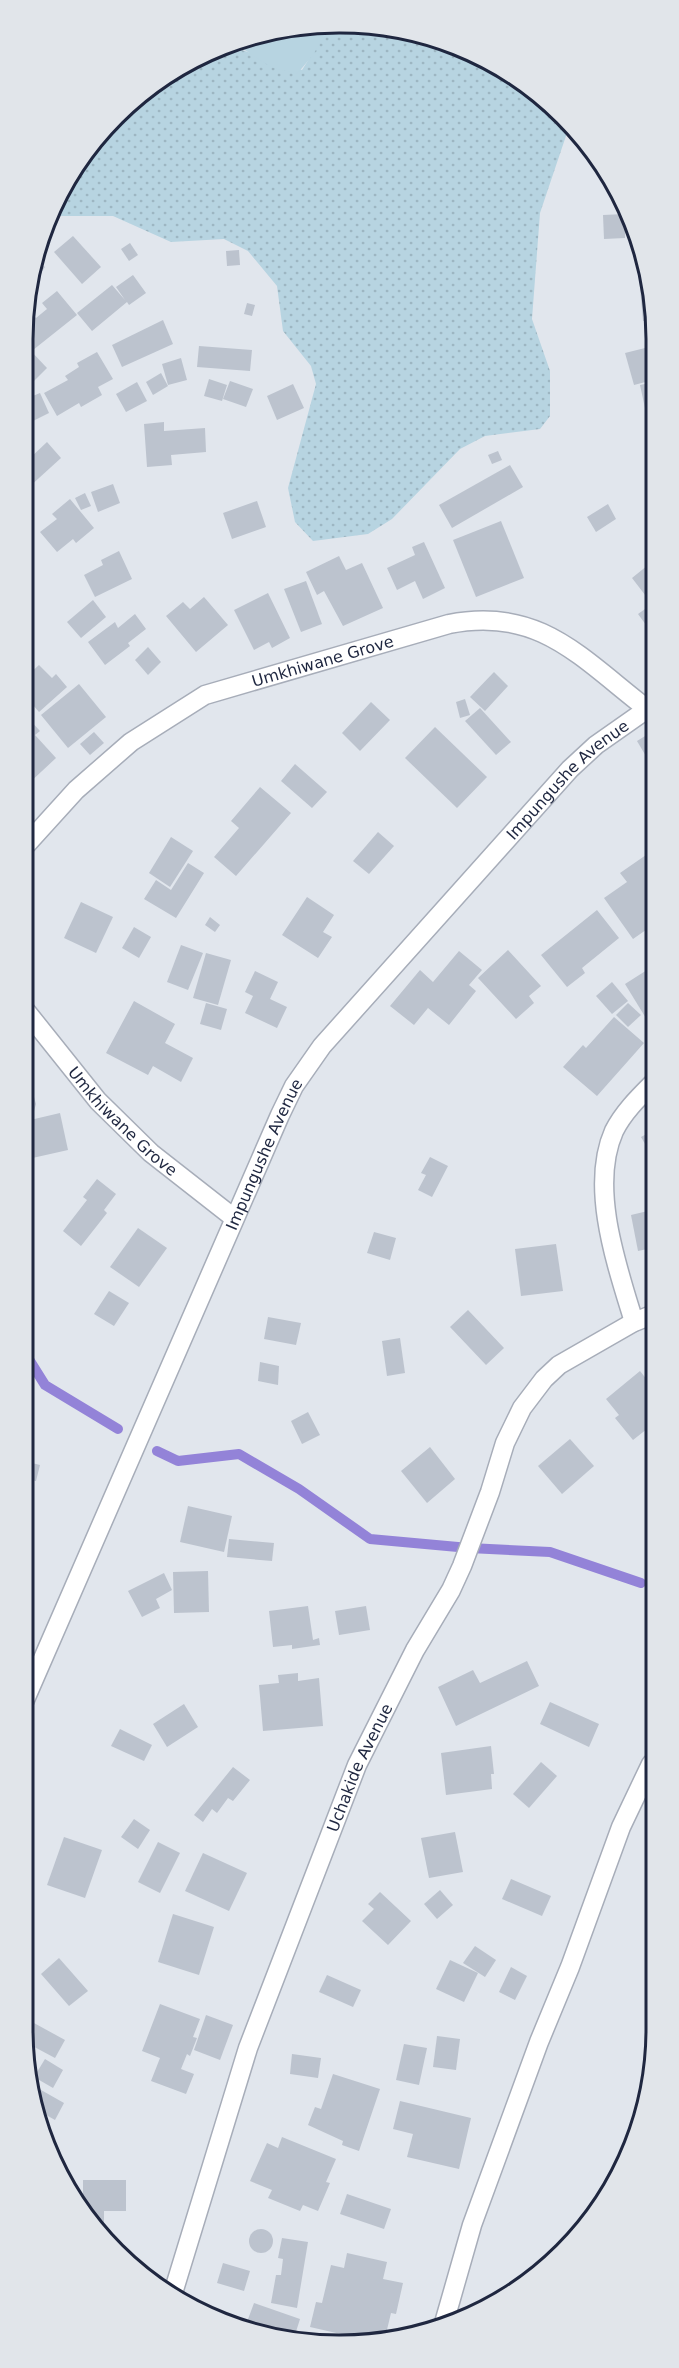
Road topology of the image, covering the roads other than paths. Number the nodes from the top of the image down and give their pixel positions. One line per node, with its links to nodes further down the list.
1 (646, 703): 3 (street, Umkhiwane Grove)
2 (646, 709): 6 (street, Impungushe Avenue)
3 (33, 837)
4 (33, 1020): 6 (street, Umkhiwane Grove)
5 (646, 1090): 8 (street)
6 (234, 1218): 9 (street, Impungushe Avenue)
7 (646, 1317): 8 (street, Uchakide Avenue)
8 (634, 1322): 11 (street, Uchakide Avenue)
9 (33, 1681)
10 (646, 1774): 12 (street)
11 (175, 2287)
12 (446, 2316)

